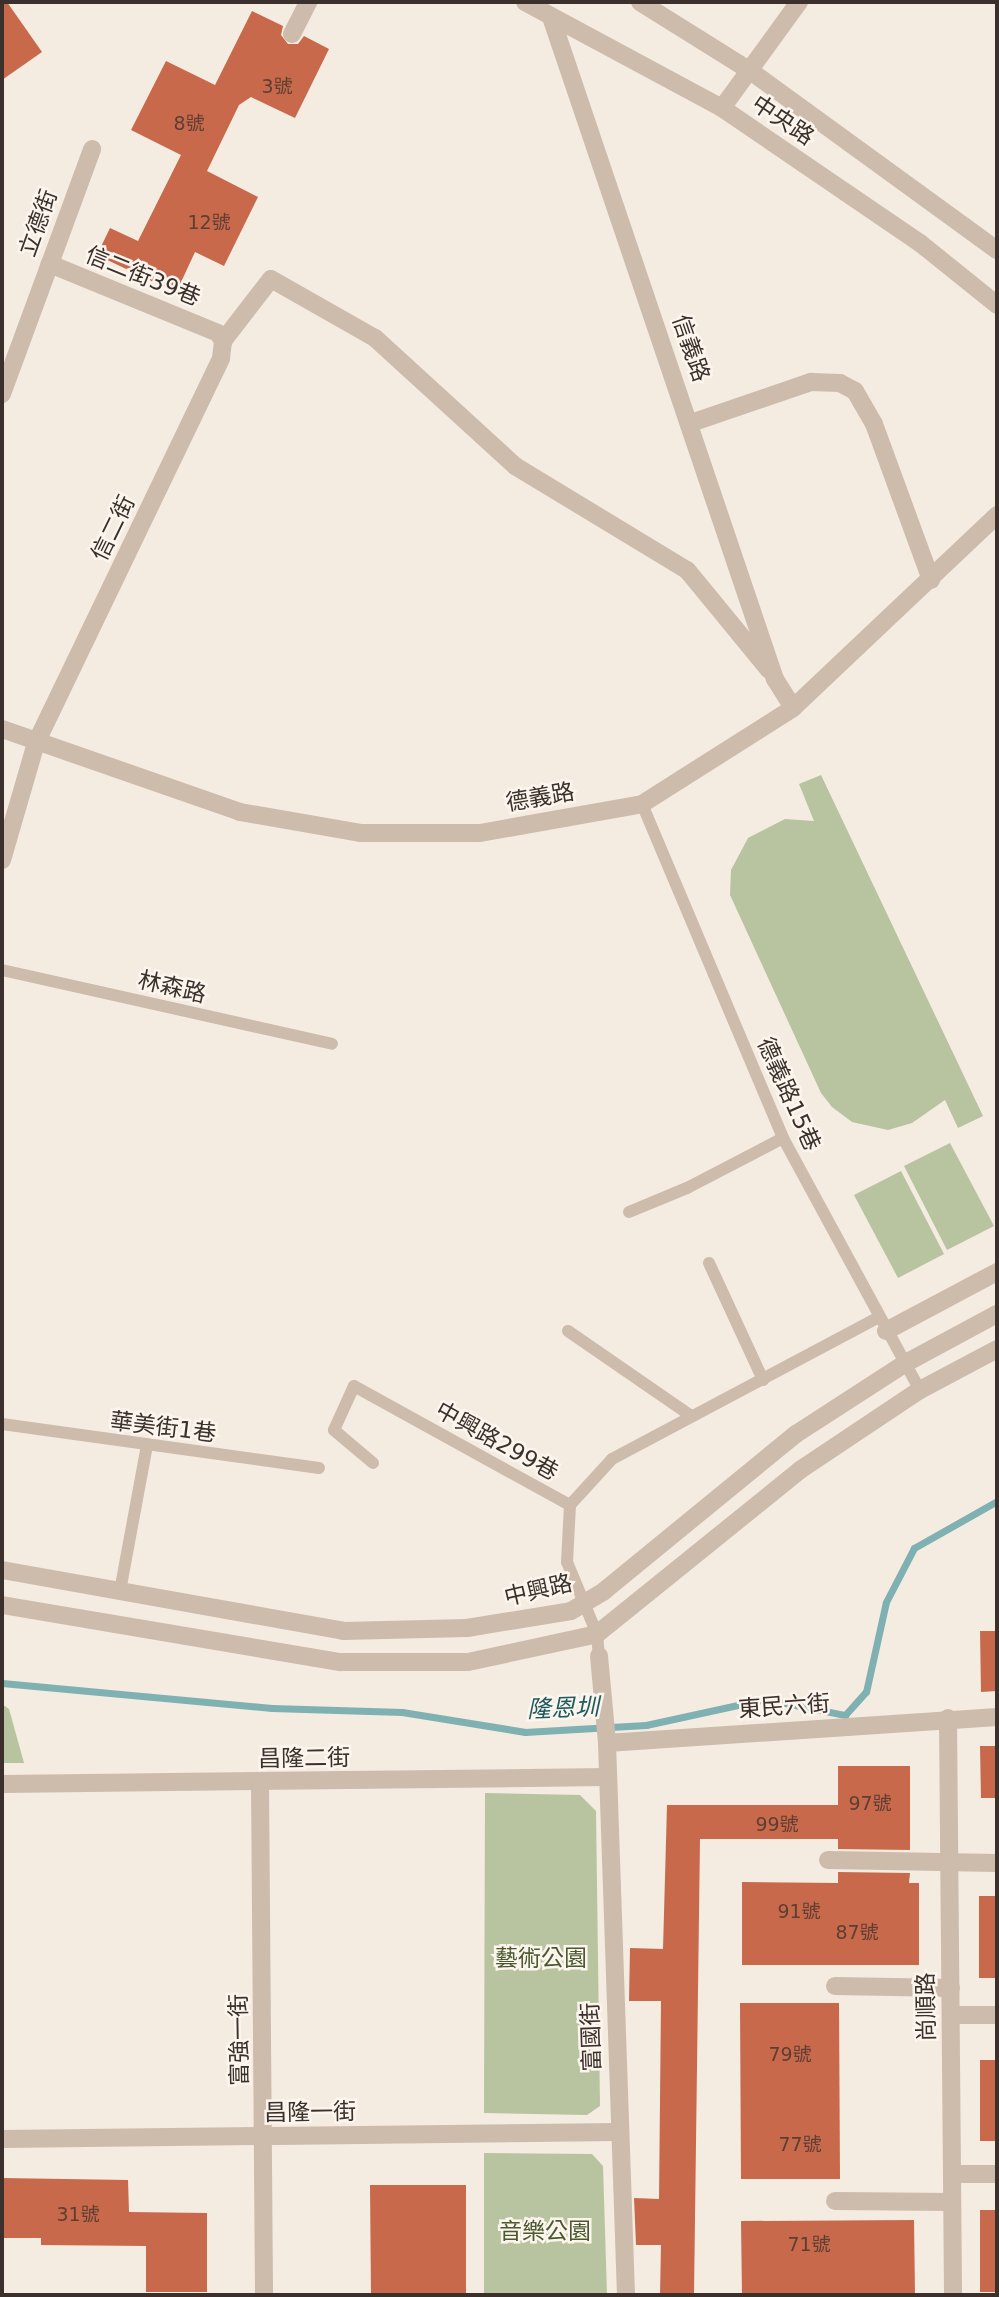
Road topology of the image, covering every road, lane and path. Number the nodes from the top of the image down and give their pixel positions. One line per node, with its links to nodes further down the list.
1 (308, 2): 6 (street)
2 (525, 2): 5 (street, 中央路)
3 (640, 2): 7 (street, 中央路)
4 (799, 2): 7 (street)
5 (549, 9): 8 (street, 中央路); 15 (street, 信義路)
6 (292, 34)
7 (748, 70): 8 (street); 10 (street, 中央路)
8 (722, 108): 12 (street, 中央路)
9 (92, 149): 11 (street, 立德街)
10 (997, 250)
11 (50, 264): 13 (street, 信二街39巷); 14 (street, 立德街)
12 (997, 305)
13 (220, 337): 18 (street); 21 (street, 信二街)
14 (2, 394)
15 (691, 423): 17 (street); 18 (street, 信義路)
16 (997, 515): 17 (street, 德義路)
17 (931, 580): 19 (street, 德義路)
18 (775, 679): 19 (street, 信義路)
19 (793, 708): 22 (street, 德義路)
20 (2, 729): 21 (street, 德義路)
21 (36, 743): 22 (street, 德義路); 23 (street, 信二街)
22 (642, 804): 26 (lane, 德義路15巷)
23 (2, 860)
24 (2, 970): 25 (lane, 林森路)
25 (332, 1044)
26 (783, 1138): 27 (lane); 31 (lane, 德義路15巷)
27 (629, 1212)
28 (709, 1263): 35 (lane)
29 (997, 1272): 31 (street)
30 (997, 1314): 34 (street, 中興路)
31 (882, 1324): 34 (lane, 德義路15巷); 35 (lane)
32 (568, 1331): 37 (lane)
33 (997, 1349): 36 (street)
34 (904, 1364): 36 (lane, 德義路15巷); 46 (street, 中興路)
35 (763, 1380): 37 (lane)
36 (920, 1390): 47 (street)
37 (691, 1416): 42 (lane)
38 (2, 1424): 39 (lane, 華美街1巷)
39 (147, 1446): 41 (lane, 華美街1巷); 44 (lane)
40 (373, 1463): 42 (lane, 中興路299巷)
41 (320, 1468)
42 (570, 1505): 46 (lane, 中興路299巷)
43 (2, 1570): 44 (street, 中興路)
44 (120, 1591): 46 (street, 中興路)
45 (2, 1605): 47 (street)
46 (584, 1607): 47 (lane, 中興路299巷)
47 (597, 1634): 48 (lane, 中興路299巷)
48 (599, 1656): 51 (street)
49 (997, 1717): 50 (street, 東民六街)
50 (948, 1718): 51 (street, 東民六街); 57 (street, 尚順路)
51 (606, 1740): 52 (street)
52 (608, 1777): 53 (street, 昌隆二街); 62 (street, 富國街)
53 (260, 1783): 54 (street, 昌隆二街); 63 (street, 富強一街)
54 (2, 1784)
55 (828, 1860): 57 (street)
56 (997, 1863): 57 (street)
57 (946, 1864): 59 (street, 尚順路)
58 (835, 1986): 59 (street)
59 (951, 1988): 60 (street, 尚順路)
60 (952, 2015): 61 (street); 65 (street, 尚順路)
61 (997, 2015)
62 (618, 2132): 63 (street, 昌隆一街); 70 (street, 富國街)
63 (264, 2137): 64 (street, 昌隆一街); 69 (street, 富強一街)
64 (2, 2139)
65 (952, 2174): 66 (street); 68 (street, 尚順路)
66 (997, 2174)
67 (835, 2201): 68 (street)
68 (952, 2202): 71 (street, 尚順路)
69 (264, 2295)
70 (626, 2295)
71 (953, 2295)

